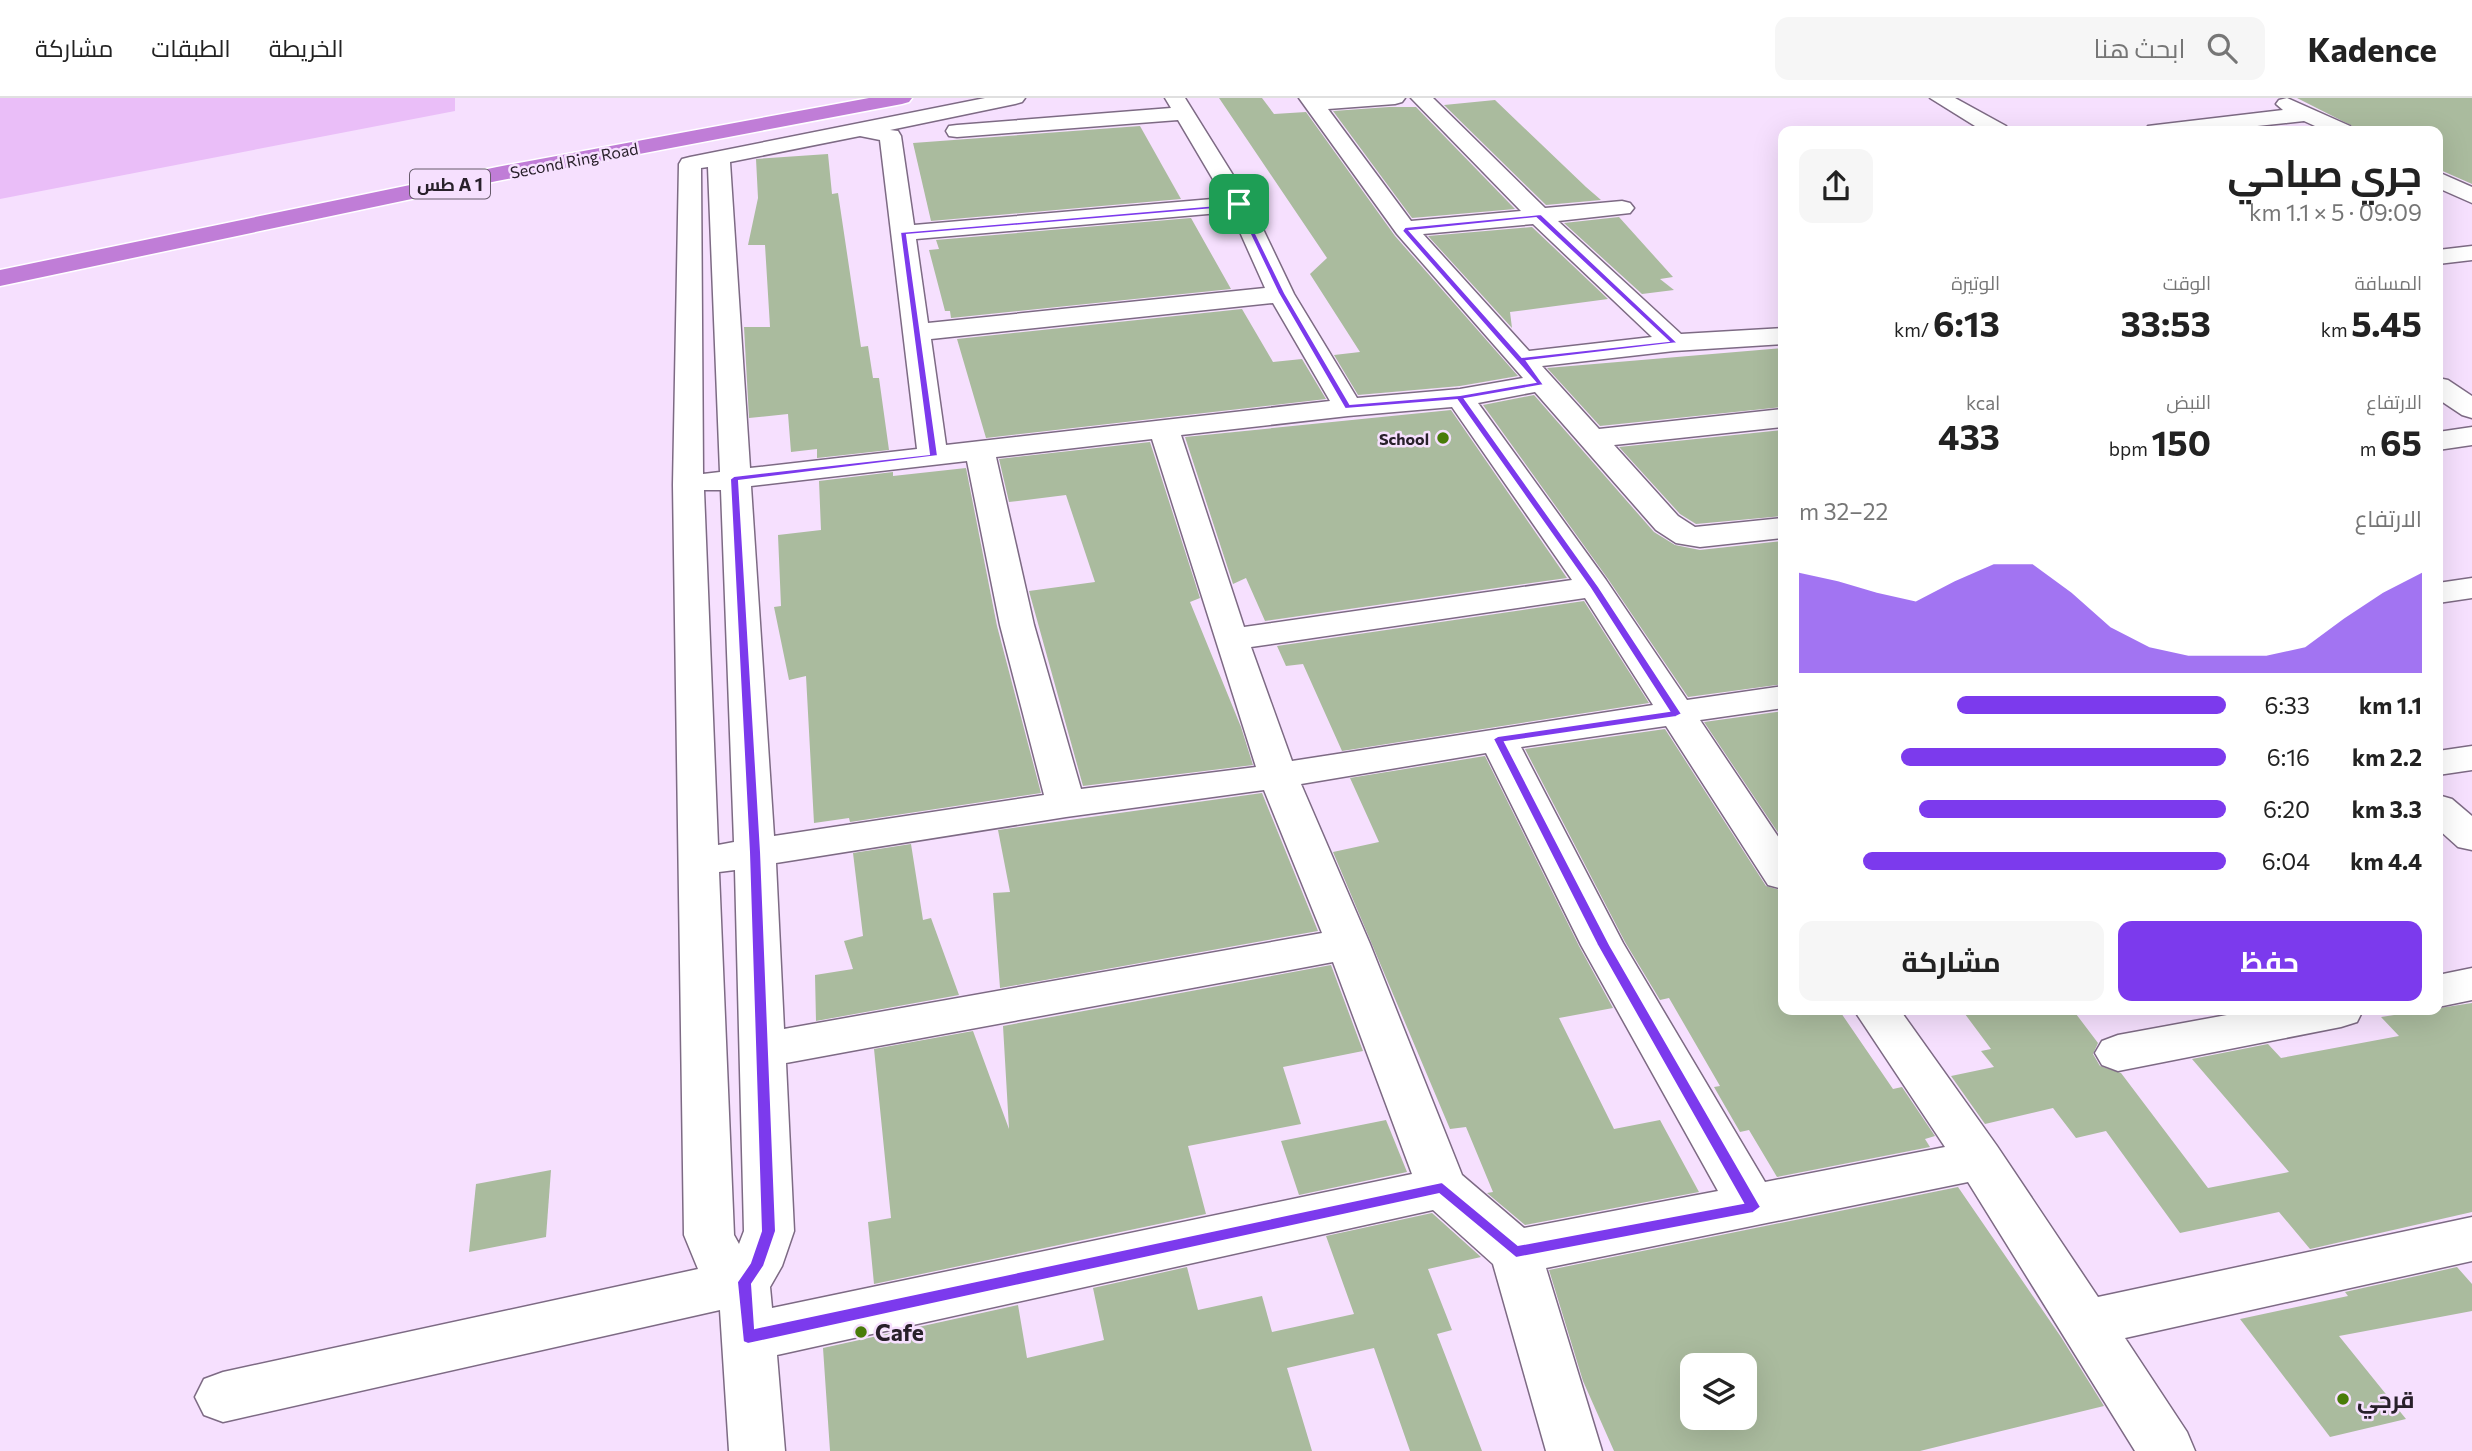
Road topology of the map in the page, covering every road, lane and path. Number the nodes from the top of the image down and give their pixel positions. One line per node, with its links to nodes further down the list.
1 (798, 98): 18 (highway, Second Ring Road / طس A 1)
2 (902, 98): 27 (highway, Second Ring Road / طس A 1)
3 (1015, 98): 14 (street)
4 (1395, 98): 8 (street)
5 (1421, 98): 22 (street)
6 (1940, 98): 11 (street)
7 (2274, 98): 10 (street)
8 (1311, 101): 23 (street)
9 (1180, 105): 15 (street); 20 (street)
10 (2307, 114): 12 (street); 13 (street)
11 (1989, 126)
12 (2201, 126)
13 (2332, 126)
14 (858, 129): 15 (street); 16 (street)
15 (890, 136): 24 (street)
16 (704, 161): 47 (street); 48 (street)
17 (2443, 181): 19 (street)
18 (329, 187)
19 (2472, 196)
20 (1239, 204): 24 (street); 28 (street)
21 (1622, 208): 22 (street)
22 (1538, 215): 23 (street); 31 (street)
23 (1405, 229): 32 (street)
24 (903, 233): 29 (street)
25 (2472, 253): 26 (street)
26 (2443, 256)
27 (0, 278)
28 (1281, 293): 29 (street); 38 (street)
29 (918, 331): 46 (street)
30 (1778, 336): 31 (street)
31 (1674, 343): 32 (street)
32 (1521, 360): 34 (street)
33 (2472, 380): 35 (street)
34 (1541, 383): 37 (street); 43 (street)
35 (2443, 384)
36 (2443, 389): 39 (street)
37 (1460, 398): 38 (street); 50 (street)
38 (1348, 407): 41 (street)
39 (2472, 409)
40 (1778, 419): 43 (street)
41 (1164, 429): 45 (street); 53 (street)
42 (2472, 436): 44 (street)
43 (1592, 439): 49 (street)
44 (2443, 440)
45 (980, 451): 46 (street); 60 (street)
46 (933, 456): 47 (street)
47 (734, 479): 48 (street); 63 (street)
48 (688, 485): 64 (street)
49 (1778, 529)
50 (1594, 587): 53 (street); 55 (street)
51 (2472, 588): 52 (street)
52 (2443, 592)
53 (1231, 639): 59 (street)
54 (1778, 698): 55 (street)
55 (1676, 714): 56 (street); 65 (street)
56 (1498, 739): 59 (street); 75 (street)
57 (2472, 758): 58 (street)
58 (2443, 762)
59 (1278, 776): 60 (street); 66 (street)
60 (1066, 804): 63 (street)
61 (2443, 812): 62 (street)
62 (2472, 837)
63 (755, 852): 64 (street); 71 (street)
64 (698, 862): 78 (street)
65 (1778, 867)
66 (1348, 944): 71 (street); 74 (street)
67 (2472, 984): 68 (street)
68 (2443, 990)
69 (1879, 1015): 73 (street)
70 (2315, 1015): 72 (street)
71 (763, 1050): 78 (street)
72 (2118, 1053)
73 (1980, 1160): 75 (street); 79 (street)
74 (1442, 1188): 77 (street); 80 (street)
75 (1753, 1207): 77 (street)
76 (2472, 1239): 79 (street)
77 (1516, 1252): 83 (street)
78 (744, 1282): 80 (street); 81 (street)
79 (2087, 1323): 84 (street)
80 (748, 1337): 82 (street)
81 (223, 1397)
82 (757, 1451)
83 (1574, 1451)
84 (2167, 1451)

